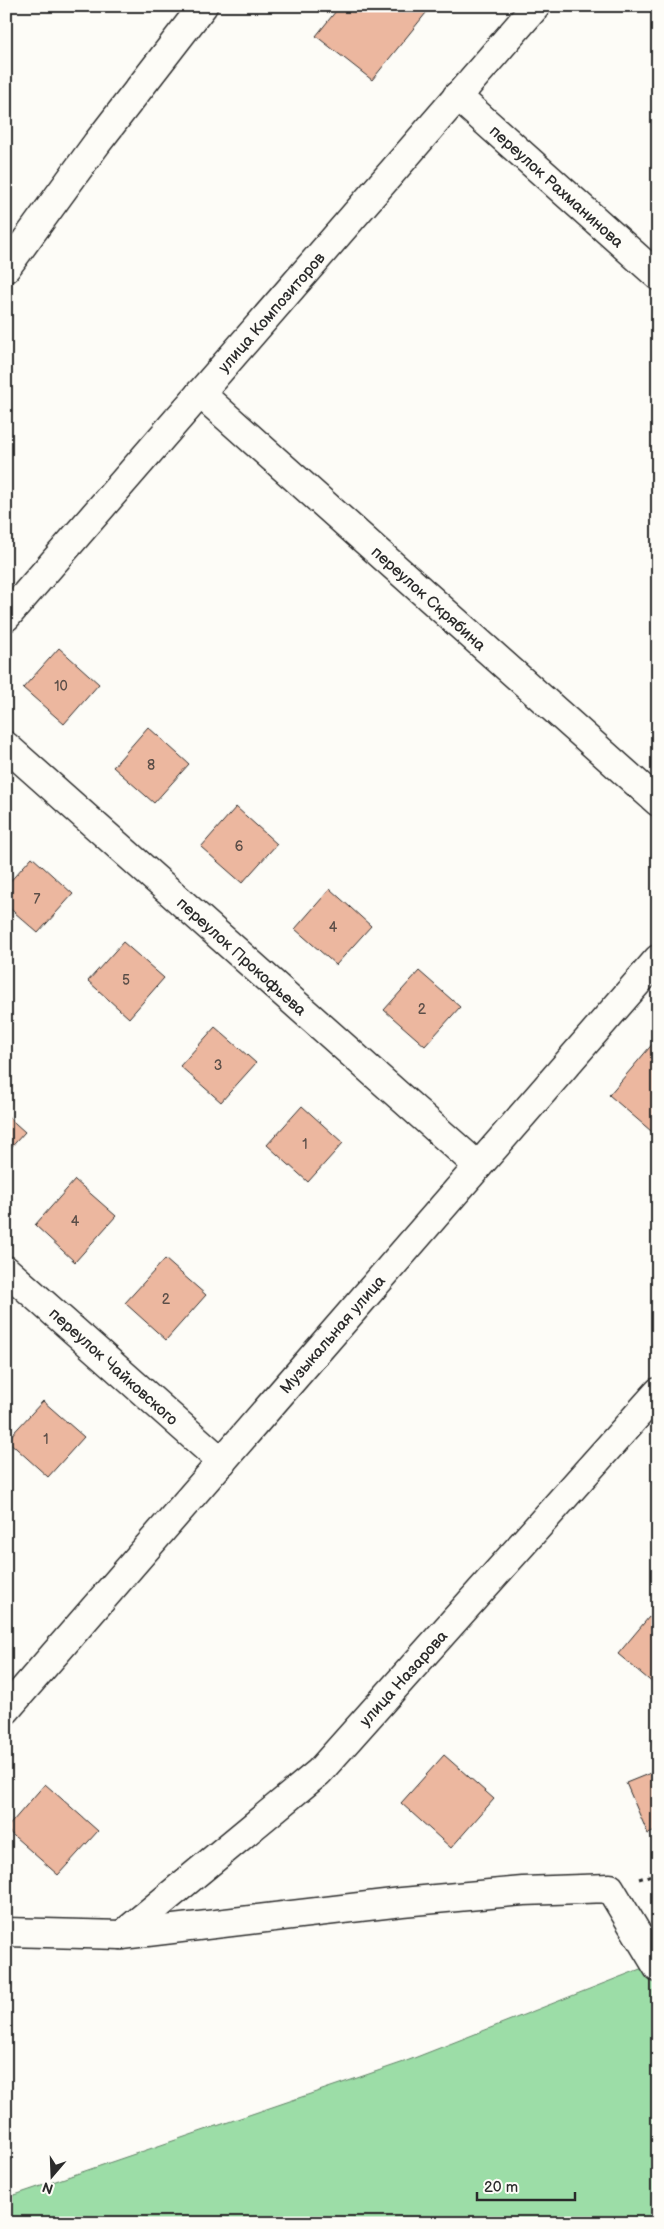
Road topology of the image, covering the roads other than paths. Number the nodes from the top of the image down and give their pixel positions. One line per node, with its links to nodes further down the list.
1 (203, 6): 4 (street)
2 (536, 6): 3 (street, улица Композиторов)
3 (457, 96): 5 (street, переулок Рахманинова); 6 (street, улица Композиторов)
4 (6, 268)
5 (658, 276)
6 (200, 394): 7 (street, улица Композиторов); 9 (street, переулок Скрябина)
7 (6, 617)
8 (6, 746): 11 (street, переулок Прокофьева)
9 (658, 802)
10 (658, 958): 11 (street, Музыкальная улица)
11 (478, 1166): 14 (street, Музыкальная улица)
12 (6, 1270): 14 (street, переулок Чайковского)
13 (656, 1398): 17 (street, улица Назарова)
14 (222, 1462): 15 (street, Музыкальная улица)
15 (6, 1710)
16 (6, 1932): 17 (street)
17 (122, 1935): 18 (street)
18 (658, 1968)

